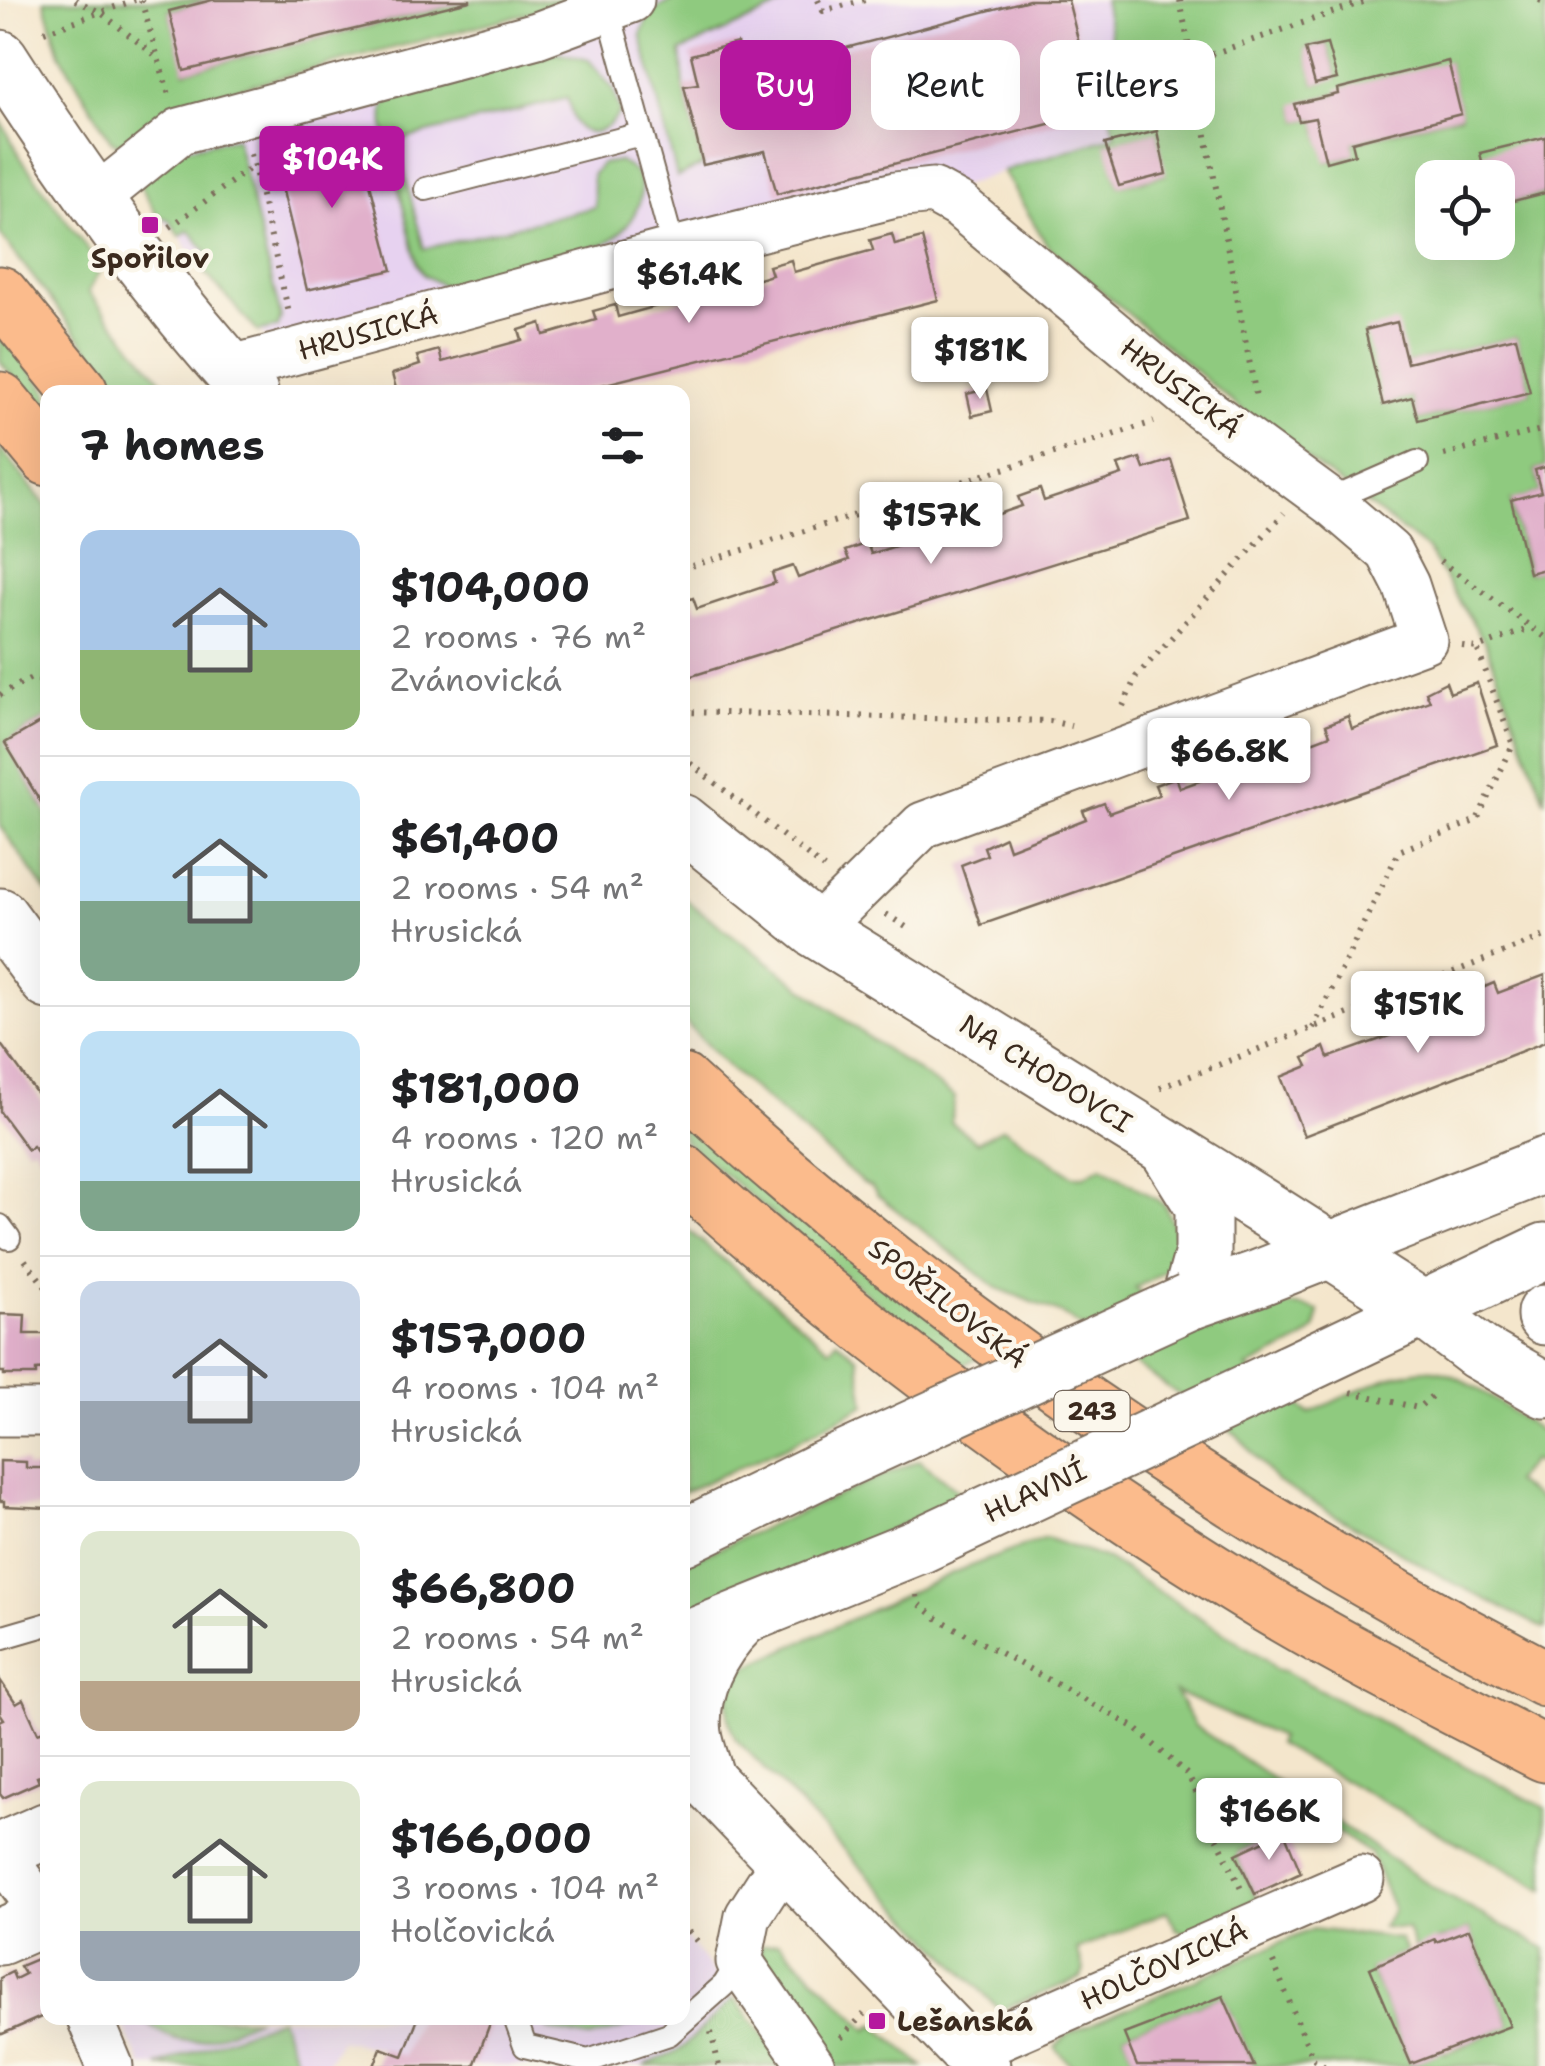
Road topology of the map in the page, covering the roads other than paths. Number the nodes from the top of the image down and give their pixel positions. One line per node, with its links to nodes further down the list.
1 (620, 5): 3 (lane); 5 (street)
2 (22, 45): 5 (street)
3 (641, 134): 4 (lane); 6 (lane)
4 (426, 189)
5 (94, 200): 8 (street)
6 (674, 250): 8 (street, HRUSICKÁ); 13 (street, HRUSICKÁ)
7 (0, 294): 9 (highway)
8 (240, 381)
9 (74, 385)
10 (0, 400): 11 (highway)
11 (40, 448)
12 (1417, 462): 13 (lane)
13 (1321, 495): 15 (street, HRUSICKÁ)
14 (690, 827): 15 (street, NA CHODOVCI)
15 (834, 910): 19 (street, NA CHODOVCI)
16 (0, 916): 17 (street)
17 (29, 975)
18 (690, 1089): 34 (highway, SPOŘILOVSKÁ / 243)
19 (1171, 1123): 22 (street, NA CHODOVCI); 24 (street)
20 (1545, 1165): 22 (street)
21 (690, 1179): 35 (highway, 243)
22 (1330, 1250): 24 (street); 25 (street, NA CHODOVCI)
23 (1545, 1251): 25 (street, HLAVNÍ)
24 (1189, 1302): 29 (street, bridge)
25 (1421, 1308): 26 (street, NA CHODOVCI); 30 (street, HLAVNÍ, bridge)
26 (1545, 1390)
27 (0, 1412): 28 (street)
28 (40, 1413)
29 (690, 1534)
30 (740, 1620): 33 (street, HLAVNÍ); 36 (street)
31 (40, 1626): 32 (lane)
32 (0, 1638)
33 (690, 1638)
34 (1545, 1678)
35 (1545, 1754)
36 (695, 1767): 39 (street)
37 (40, 1834): 38 (street)
38 (0, 1852): 41 (street)
39 (784, 1860): 44 (street); 49 (street)
40 (1360, 1879): 49 (street, HOLČOVICKÁ)
41 (40, 1906)
42 (40, 1919): 43 (street)
43 (0, 1937)
44 (739, 1961): 45 (lane); 51 (street)
45 (690, 2005)
46 (93, 2025): 50 (street)
47 (518, 2025): 48 (lane)
48 (676, 2025)
49 (975, 2059)
50 (110, 2066)
51 (812, 2066)

